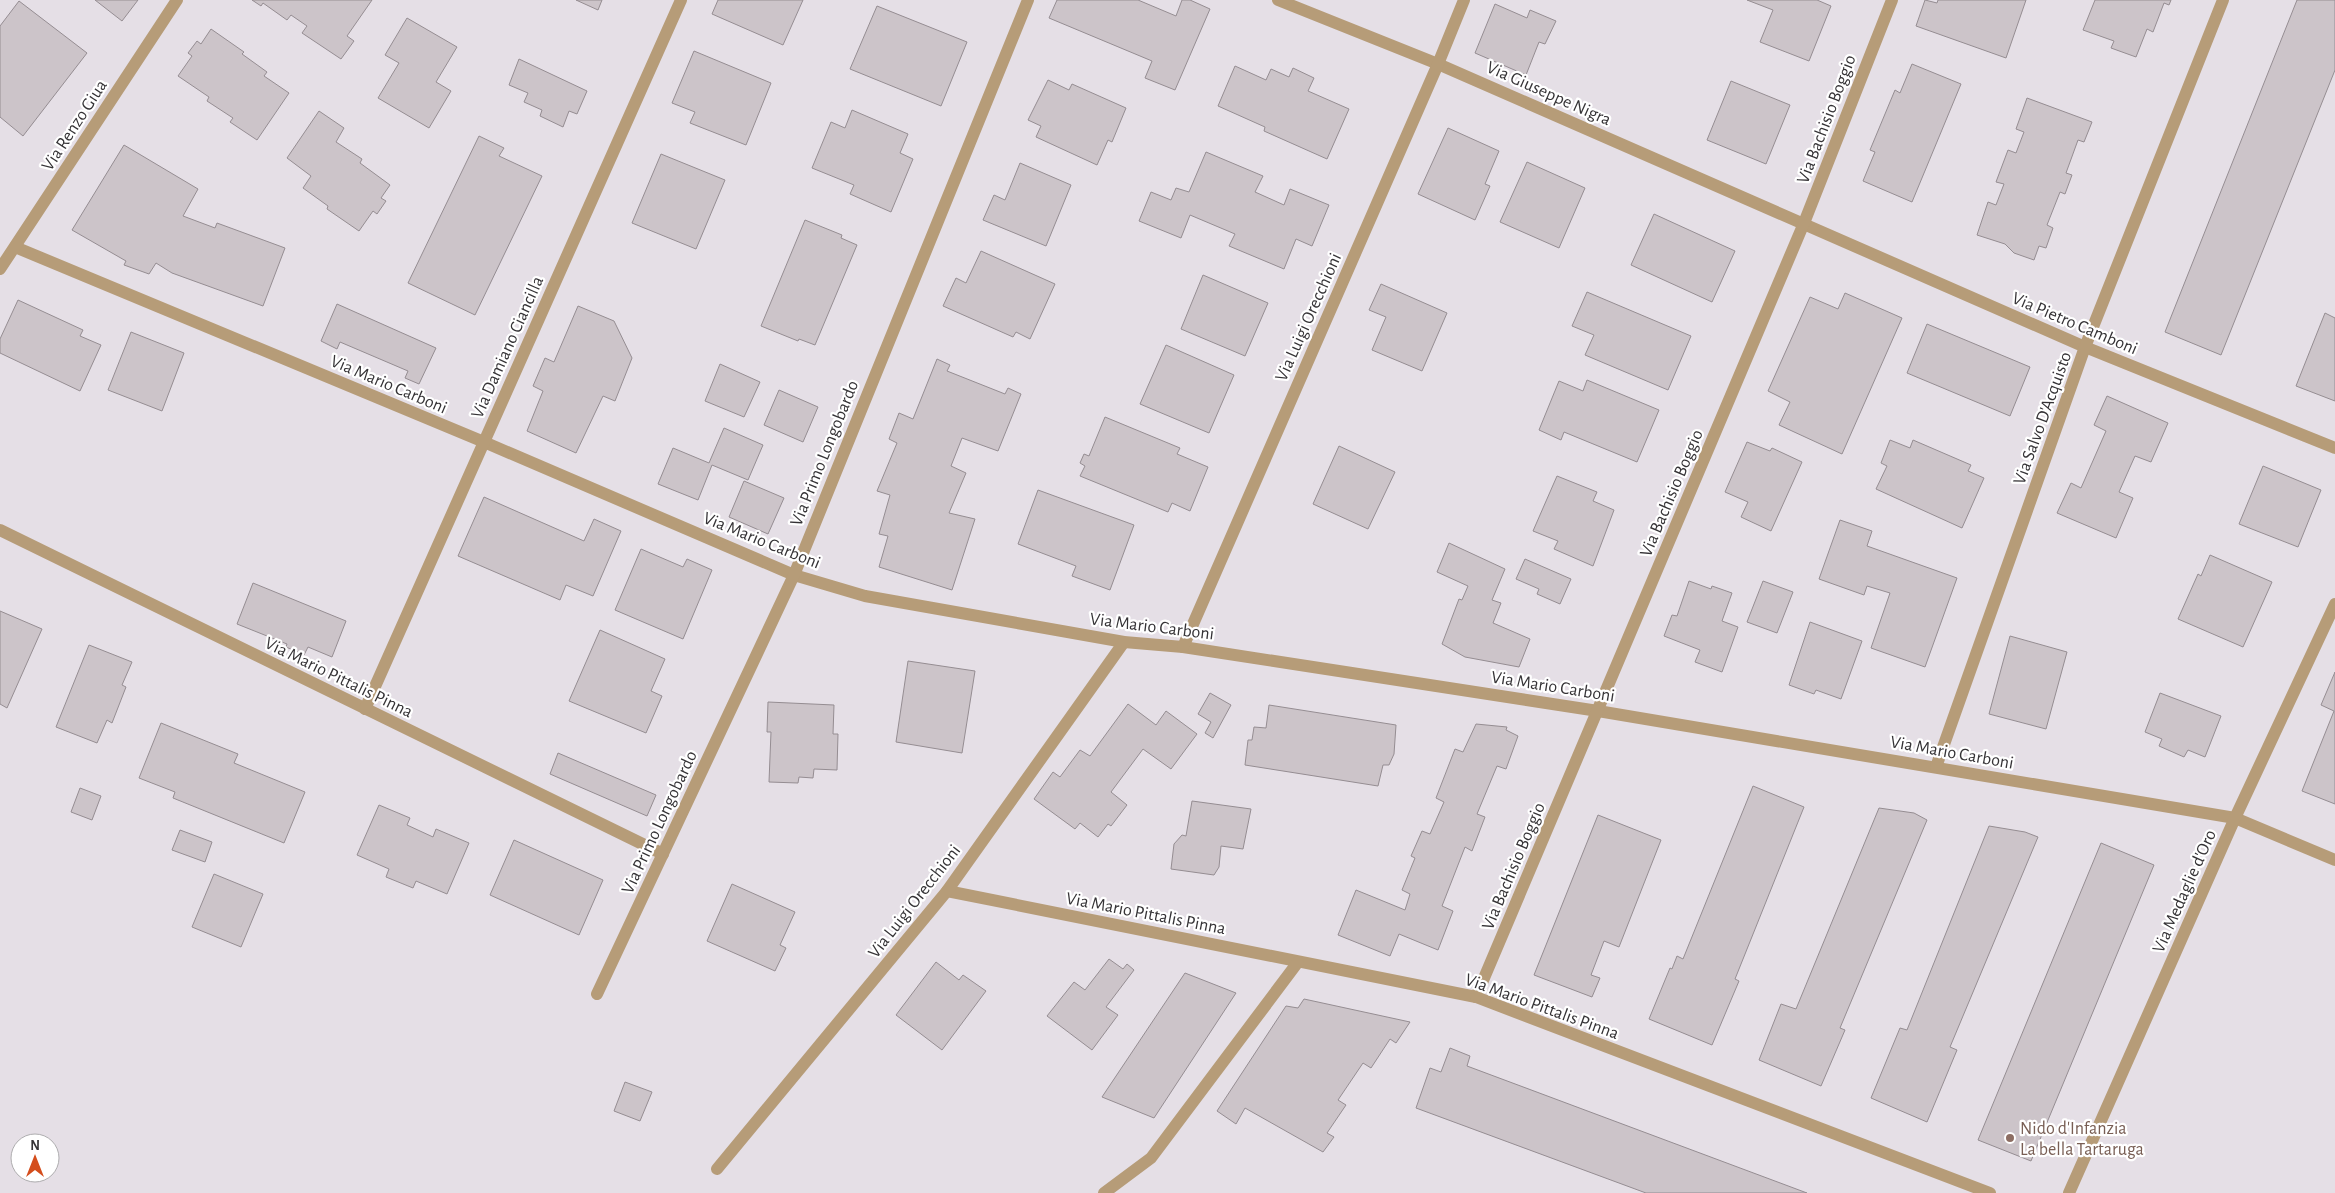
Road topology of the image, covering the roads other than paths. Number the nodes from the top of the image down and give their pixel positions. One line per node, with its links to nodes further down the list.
1 (178, 0): 10 (street, Via Renzo Giua)
2 (681, 0): 13 (street, Via Damiano Ciancilla)
3 (1028, 0): 16 (street, Via Primo Longobardo)
4 (1278, 0): 8 (street, Via Giuseppe Nigra)
5 (1464, 0): 8 (street, Via Luigi Orecchioni)
6 (1892, 0): 9 (street, Via Bachisio Boggio)
7 (2223, 0): 12 (street, Via Salvo D'Acquisto)
8 (1438, 64): 9 (street, Via Giuseppe Nigra); 19 (street, Via Luigi Orecchioni)
9 (1804, 223): 12 (street, Via Pietro Camboni); 21 (street, Via Bachisio Boggio)
10 (15, 247): 11 (street, Via Renzo Giua); 13 (street, Via Mario Carboni)
11 (0, 269)
12 (2086, 347): 14 (street, Via Pietro Camboni); 22 (street, Via Salvo D'Acquisto)
13 (484, 442): 16 (street, Via Mario Carboni); 20 (street, Via Damiano Ciancilla)
14 (2335, 448)
15 (0, 530): 20 (street, Via Mario Pittalis Pinna)
16 (794, 575): 18 (street, Via Mario Carboni); 24 (street, Via Primo Longobardo)
17 (2335, 604): 23 (street, Via Medaglie d'Oro)
18 (1124, 642): 19 (street, Via Mario Carboni); 26 (street, Via Luigi Orecchioni)
19 (1182, 647): 21 (street, Via Mario Carboni)
20 (365, 709): 24 (street, Via Mario Pittalis Pinna)
21 (1598, 711): 22 (street, Via Mario Carboni); 29 (street, Via Bachisio Boggio)
22 (1936, 767): 23 (street, Via Mario Carboni)
23 (2235, 818): 25 (street, Via Mario Carboni); 33 (street, Via Medaglie d'Oro)
24 (663, 854): 28 (street, Via Primo Longobardo)
25 (2335, 860)
26 (947, 891): 27 (street, Via Mario Pittalis Pinna); 30 (street, Via Luigi Orecchioni)
27 (1298, 962): 29 (street, Via Mario Pittalis Pinna); 31 (street)
28 (598, 994)
29 (1476, 997): 32 (street, Via Mario Pittalis Pinna)
30 (717, 1169)
31 (1104, 1193)
32 (1990, 1193)
33 (2069, 1193)

